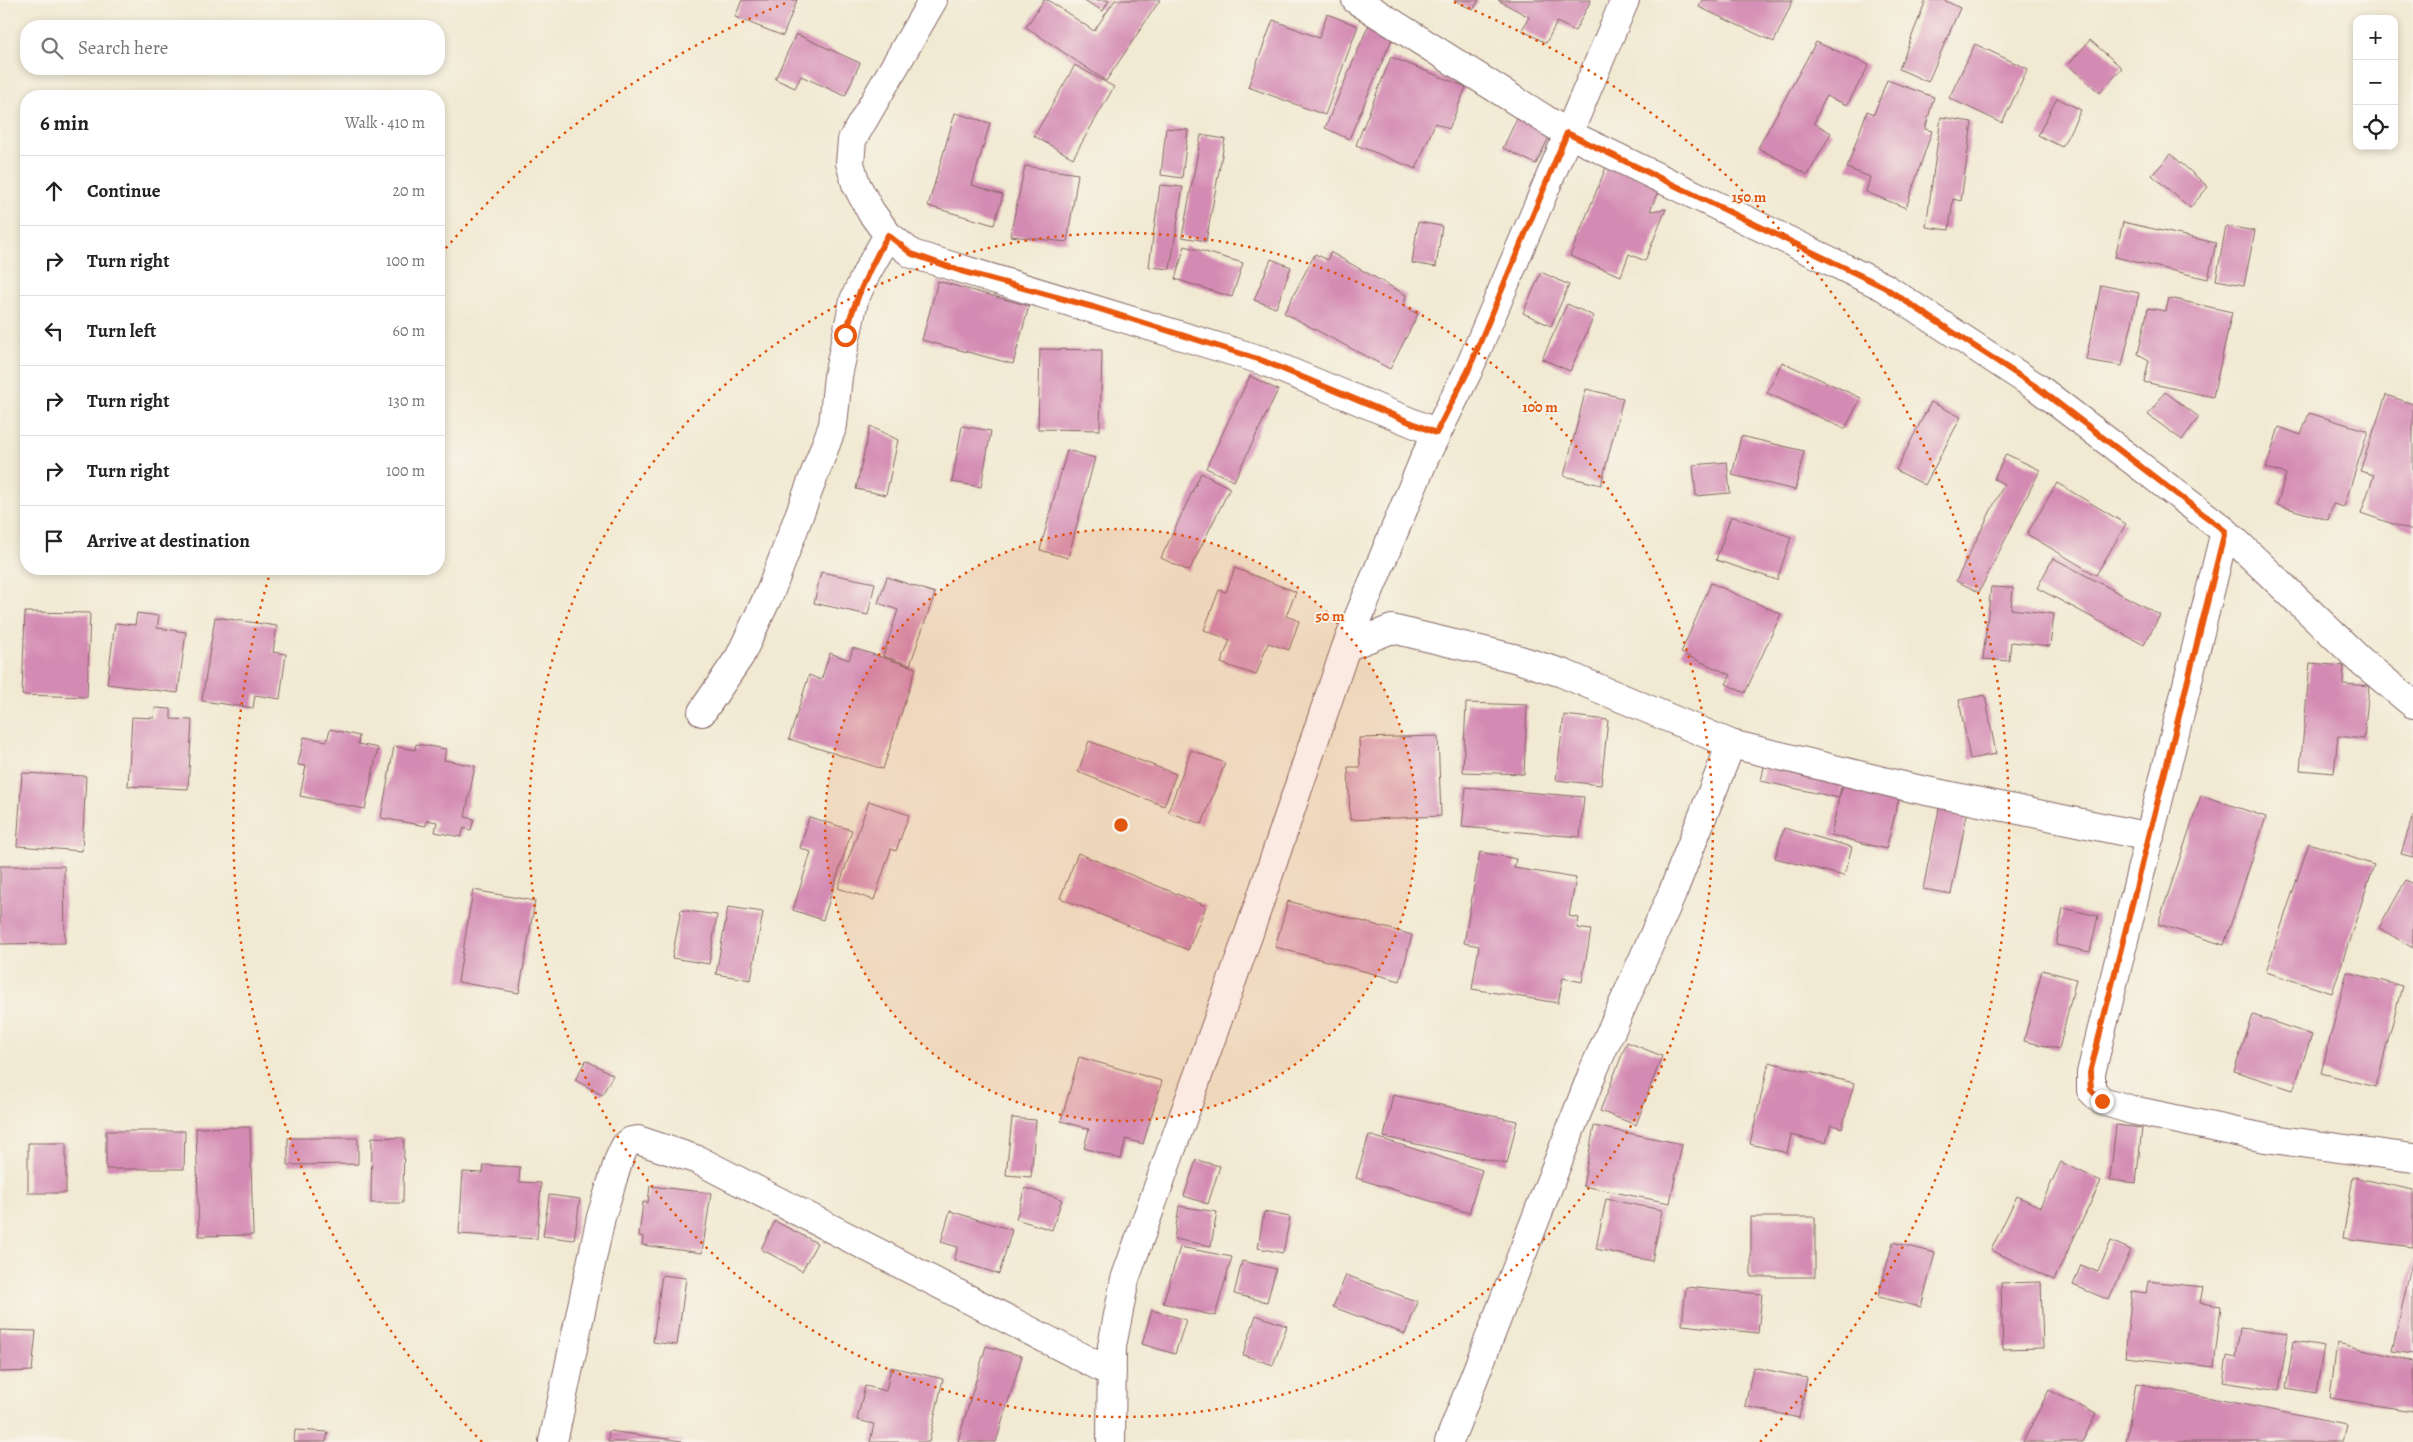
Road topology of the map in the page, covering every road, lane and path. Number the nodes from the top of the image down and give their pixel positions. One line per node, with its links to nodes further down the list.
1 (933, 0): 5 (street)
2 (1356, 0): 4 (street)
3 (1625, 0): 4 (street)
4 (1567, 133): 6 (street); 7 (street)
5 (888, 235): 6 (street); 12 (street)
6 (1436, 433): 8 (street)
7 (2225, 531): 11 (street); 14 (street)
8 (1366, 597): 9 (street); 10 (street)
9 (1392, 629): 10 (street); 13 (street)
10 (1346, 647): 16 (street)
11 (2413, 704)
12 (702, 712)
13 (1731, 744): 14 (street); 19 (street)
14 (2150, 838): 15 (street)
15 (2413, 1158)
16 (1112, 1373): 17 (street); 18 (street)
17 (553, 1442)
18 (1111, 1442)
19 (1449, 1442)

